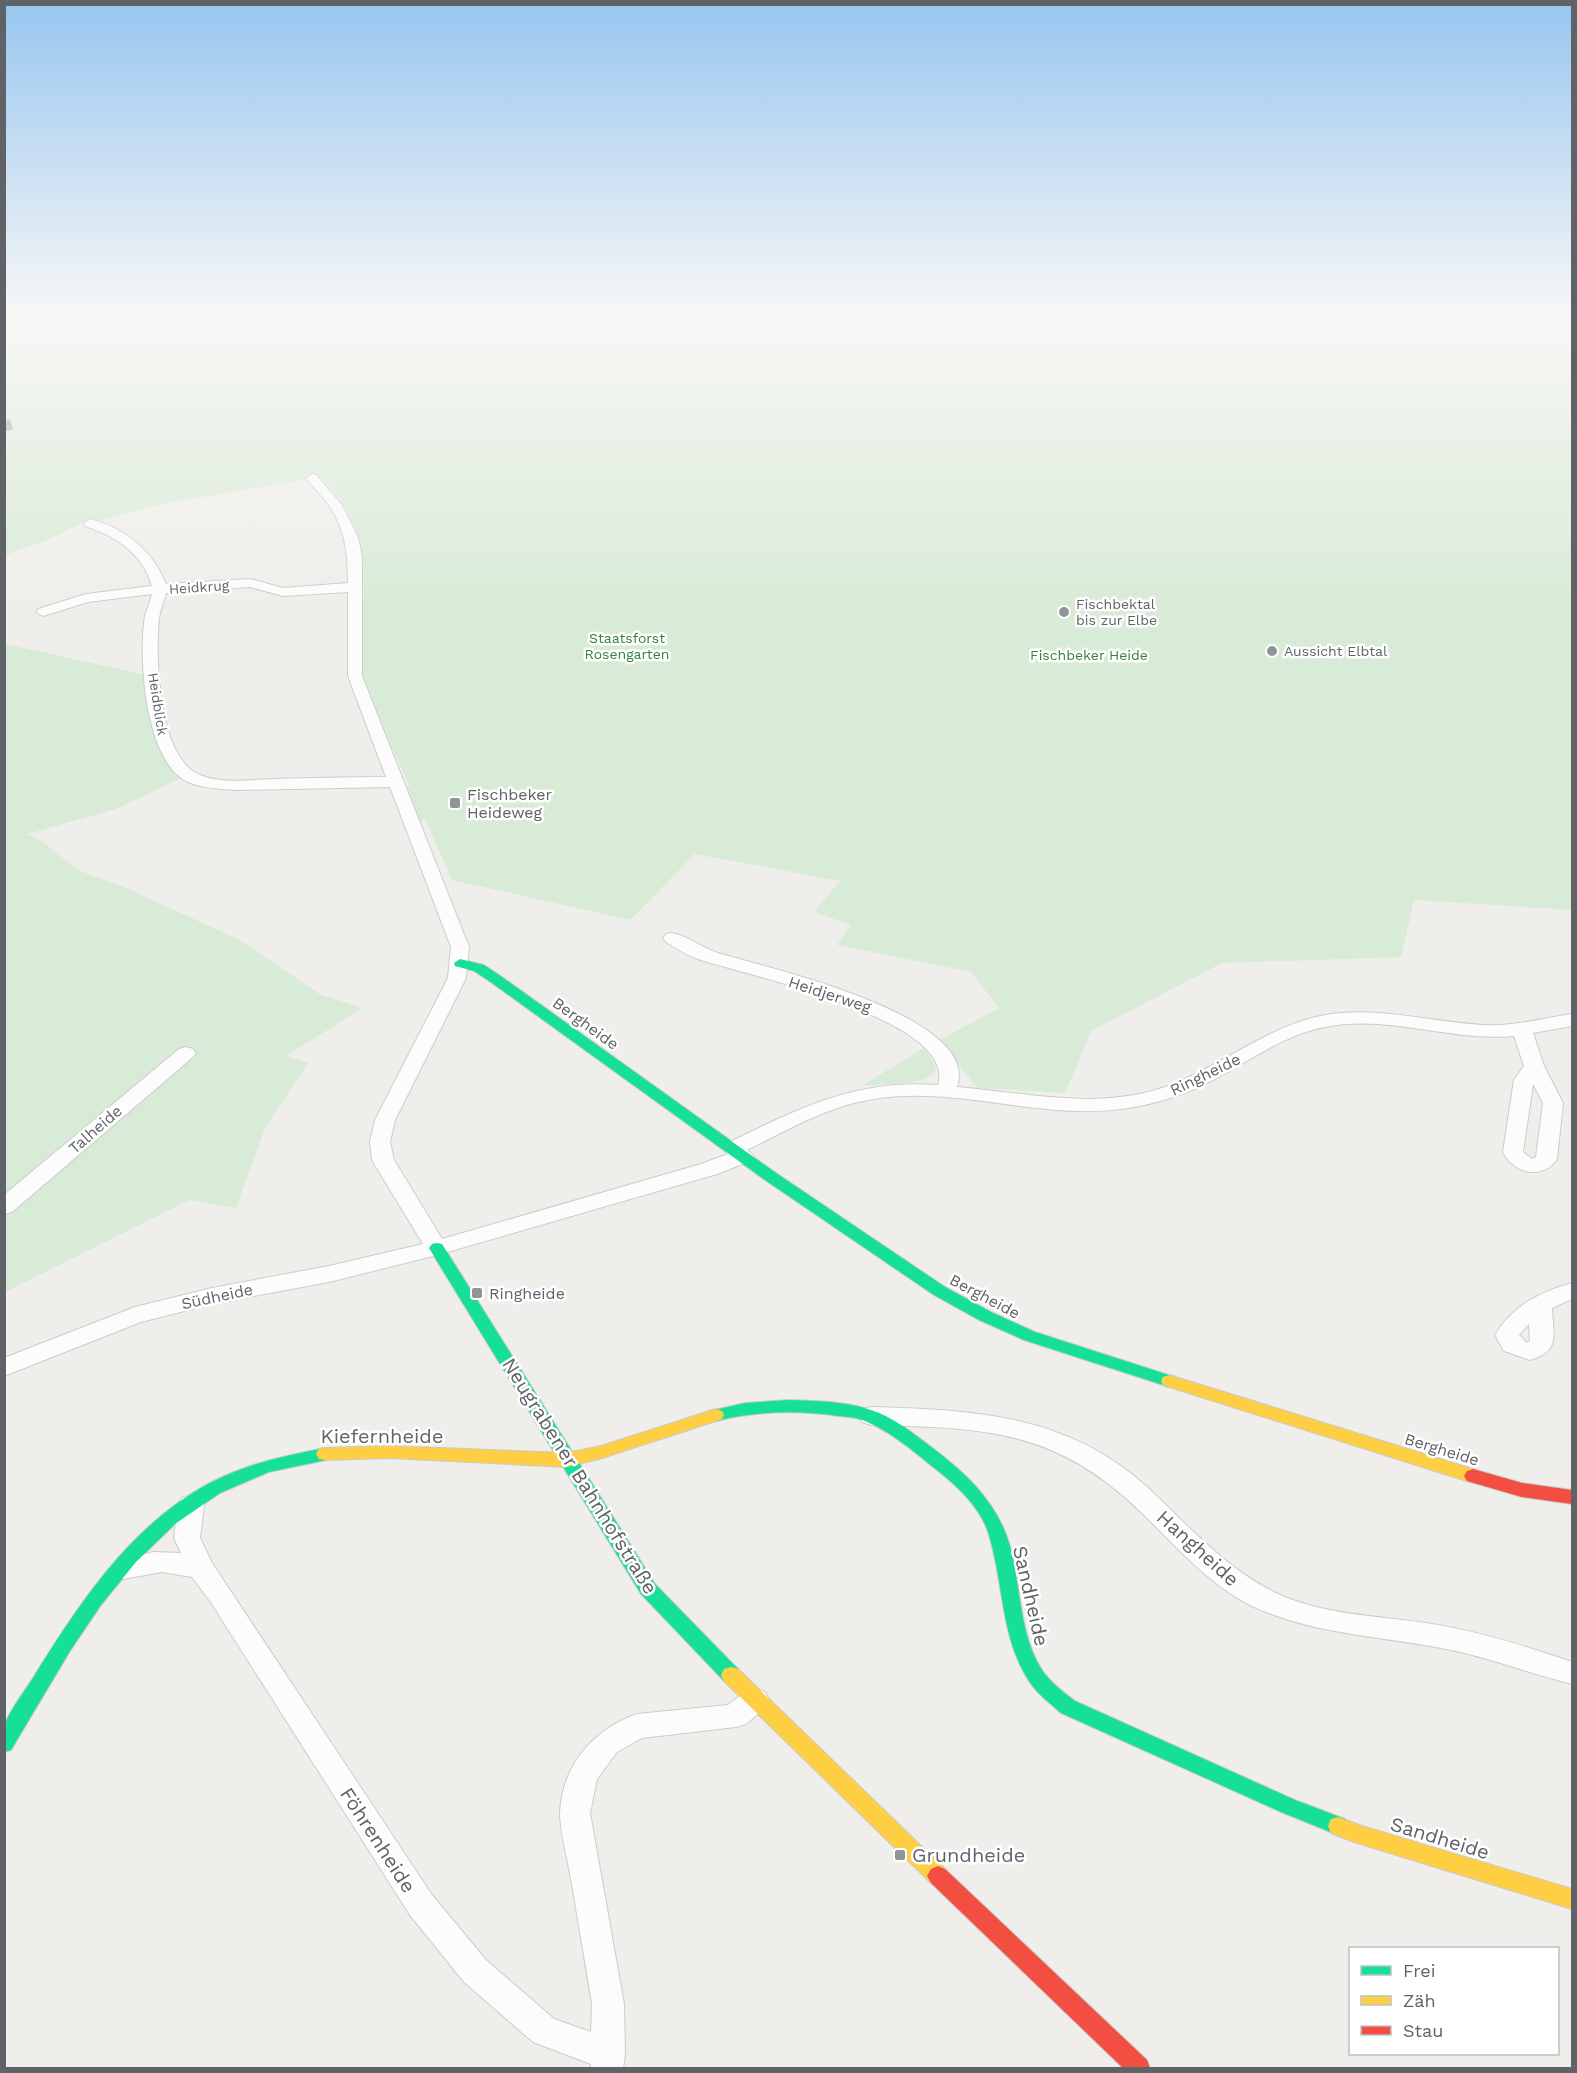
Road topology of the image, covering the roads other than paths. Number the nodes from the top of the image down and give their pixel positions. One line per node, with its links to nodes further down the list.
1 (312, 478): 3 (street)
2 (90, 523): 4 (street)
3 (355, 587): 4 (street, Heidkrug); 6 (street)
4 (160, 589): 5 (street, Heidkrug); 6 (street, Heidblick)
5 (43, 612)
6 (396, 782): 8 (street, Neugrabener Bahnhofstraße)
7 (672, 938): 13 (street, Heidjerweg)
8 (460, 963): 14 (street, Bergheide); 16 (street, Neugrabener Bahnhofstraße)
9 (1572, 1020): 10 (street, Ringheide)
10 (1522, 1030): 12 (street); 13 (street, Ringheide)
11 (186, 1053): 15 (street, Talheide)
12 (1534, 1066)
13 (945, 1092): 14 (street, Ringheide)
14 (738, 1153): 16 (street, Ringheide); 22 (street, Bergheide)
15 (4, 1207)
16 (437, 1248): 19 (street, Südheide); 21 (street, Neugrabener Bahnhofstraße)
17 (1572, 1291): 18 (street)
18 (1540, 1306)
19 (4, 1368)
20 (871, 1416): 21 (street, Sandheide); 26 (street, Hangheide); 29 (street, Sandheide)
21 (567, 1460): 23 (street, Kiefernheide); 27 (street, Neugrabener Bahnhofstraße)
22 (1572, 1497)
23 (191, 1505): 24 (street, Föhrenheide); 25 (street, Kiefernheide)
24 (201, 1569): 25 (street); 30 (street, Föhrenheide)
25 (114, 1571): 28 (street, Kiefernheide)
26 (1572, 1672)
27 (755, 1700): 30 (street); 31 (street, Neugrabener Bahnhofstraße)
28 (4, 1744)
29 (1572, 1899)
30 (608, 2061)
31 (1139, 2068)

